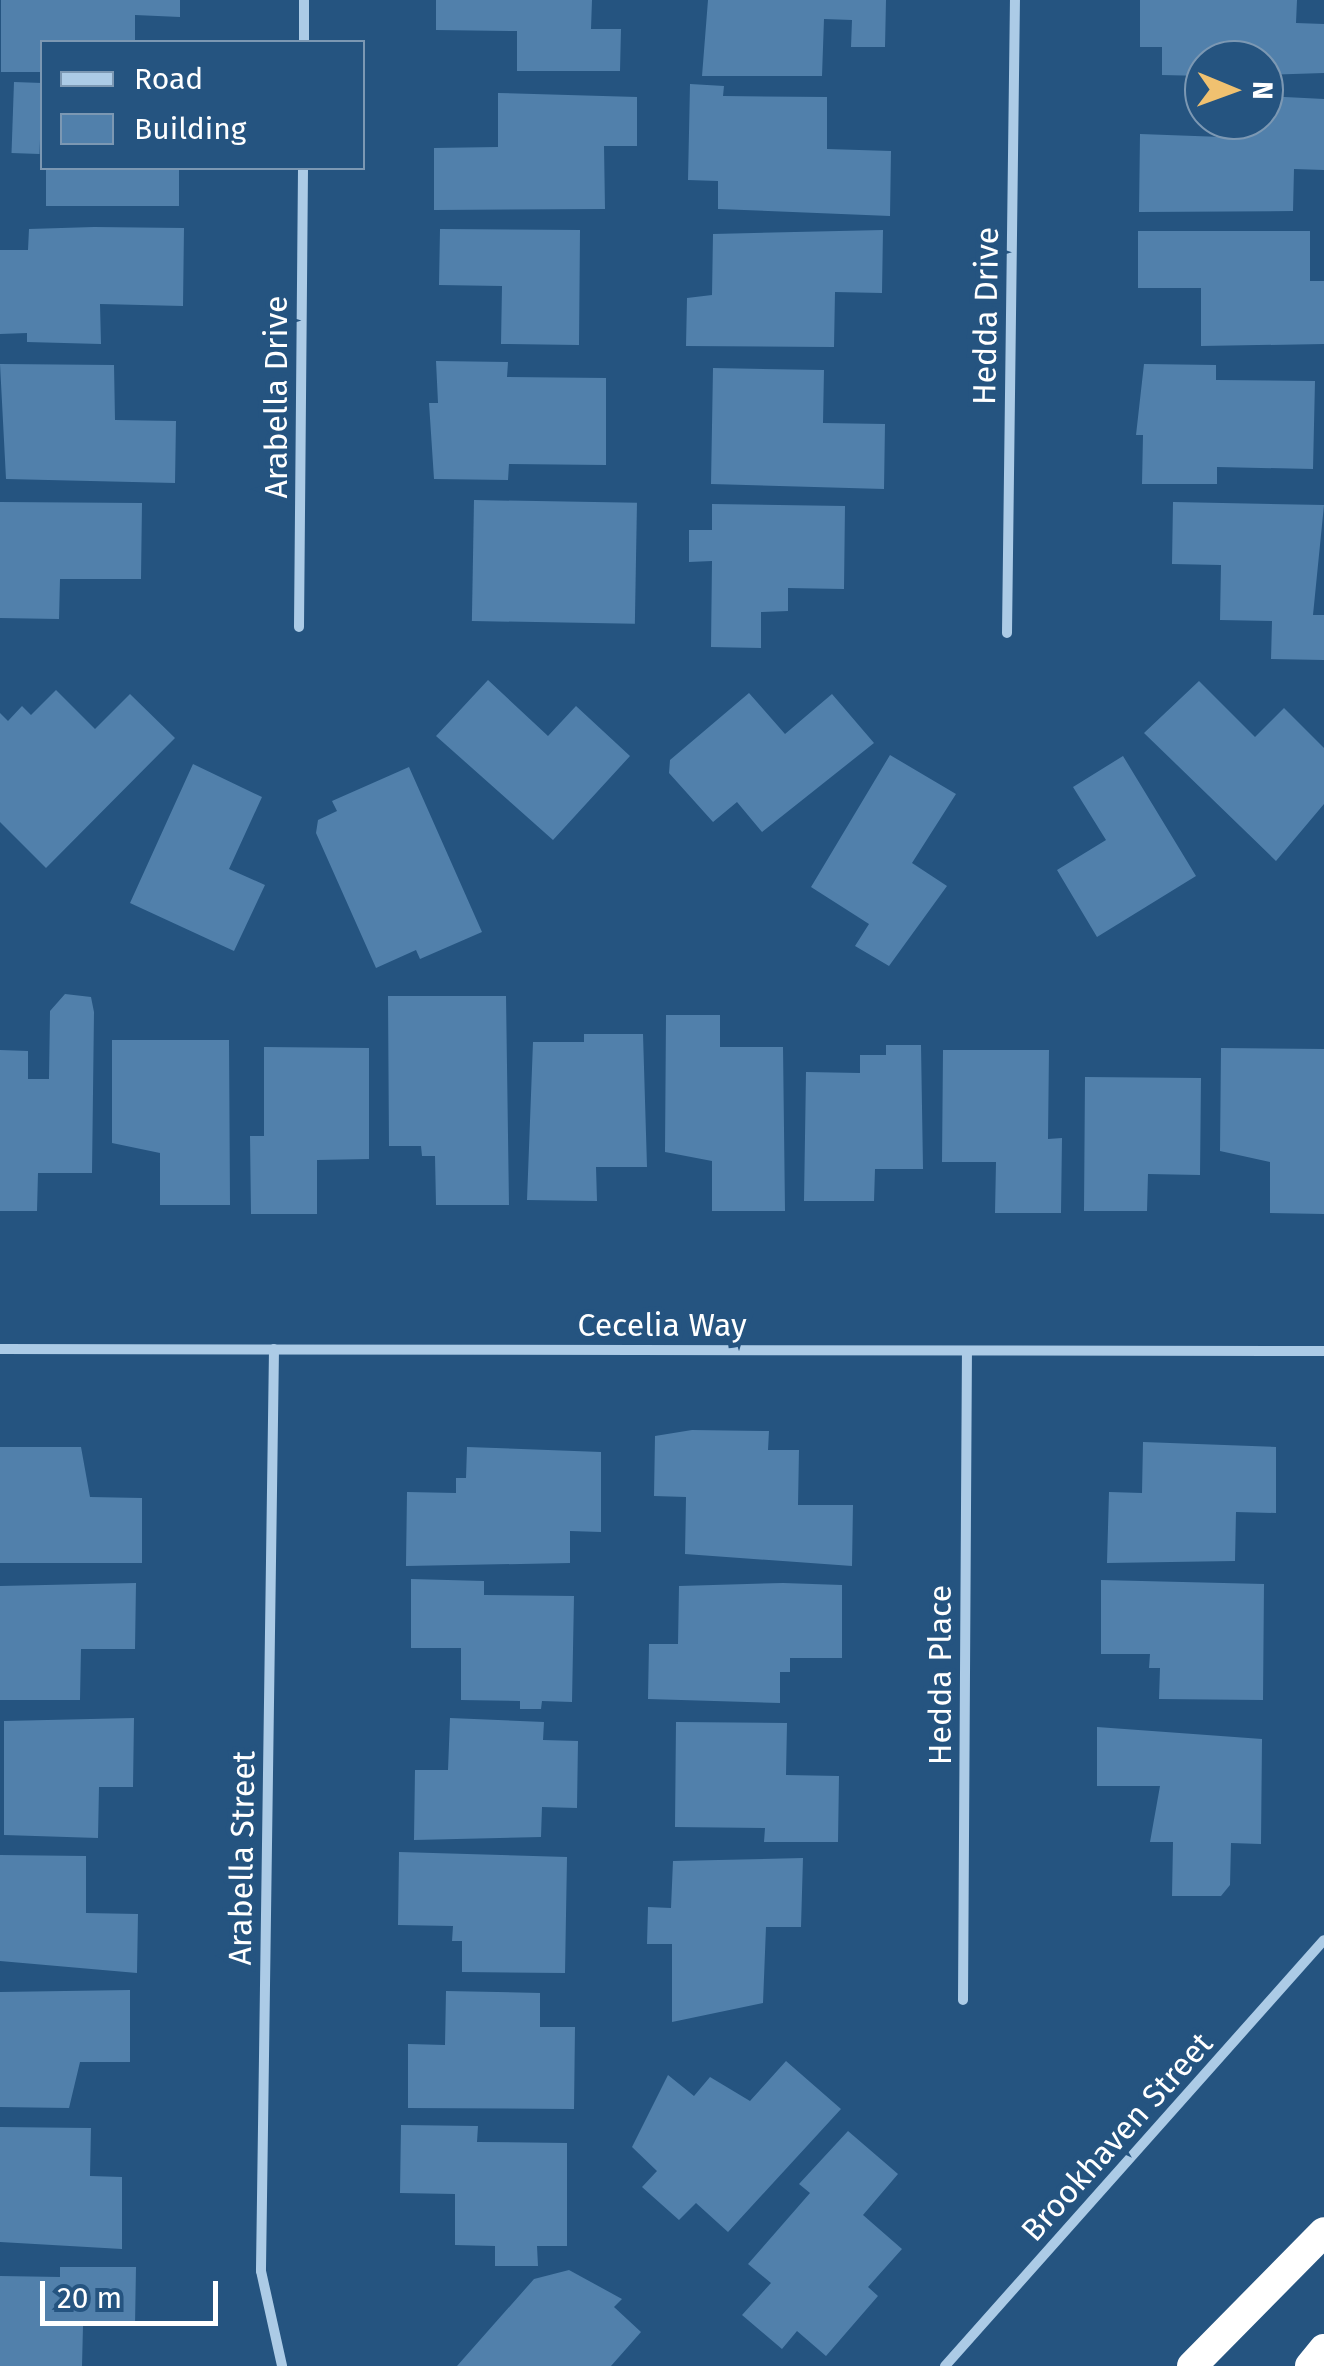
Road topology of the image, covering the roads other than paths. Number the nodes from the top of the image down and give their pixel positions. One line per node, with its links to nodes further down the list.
1 (304, 0): 3 (street)
2 (1015, 0): 6 (street, Hedda Drive)
3 (304, 40)
4 (303, 170): 5 (street, Arabella Drive)
5 (299, 628)
6 (1007, 633)
7 (0, 1349): 8 (street, Cecelia Way)
8 (274, 1349): 9 (street, Cecelia Way); 15 (street, Arabella Street)
9 (967, 1351): 10 (street, Cecelia Way); 12 (street, Hedda Place)
10 (1324, 1352)
11 (1324, 1940): 16 (street, Brookhaven Street)
12 (963, 2000)
13 (1324, 2232): 17 (highway)
14 (1324, 2349): 18 (highway)
15 (282, 2366)
16 (946, 2366)
17 (1192, 2366)
18 (1310, 2366)

